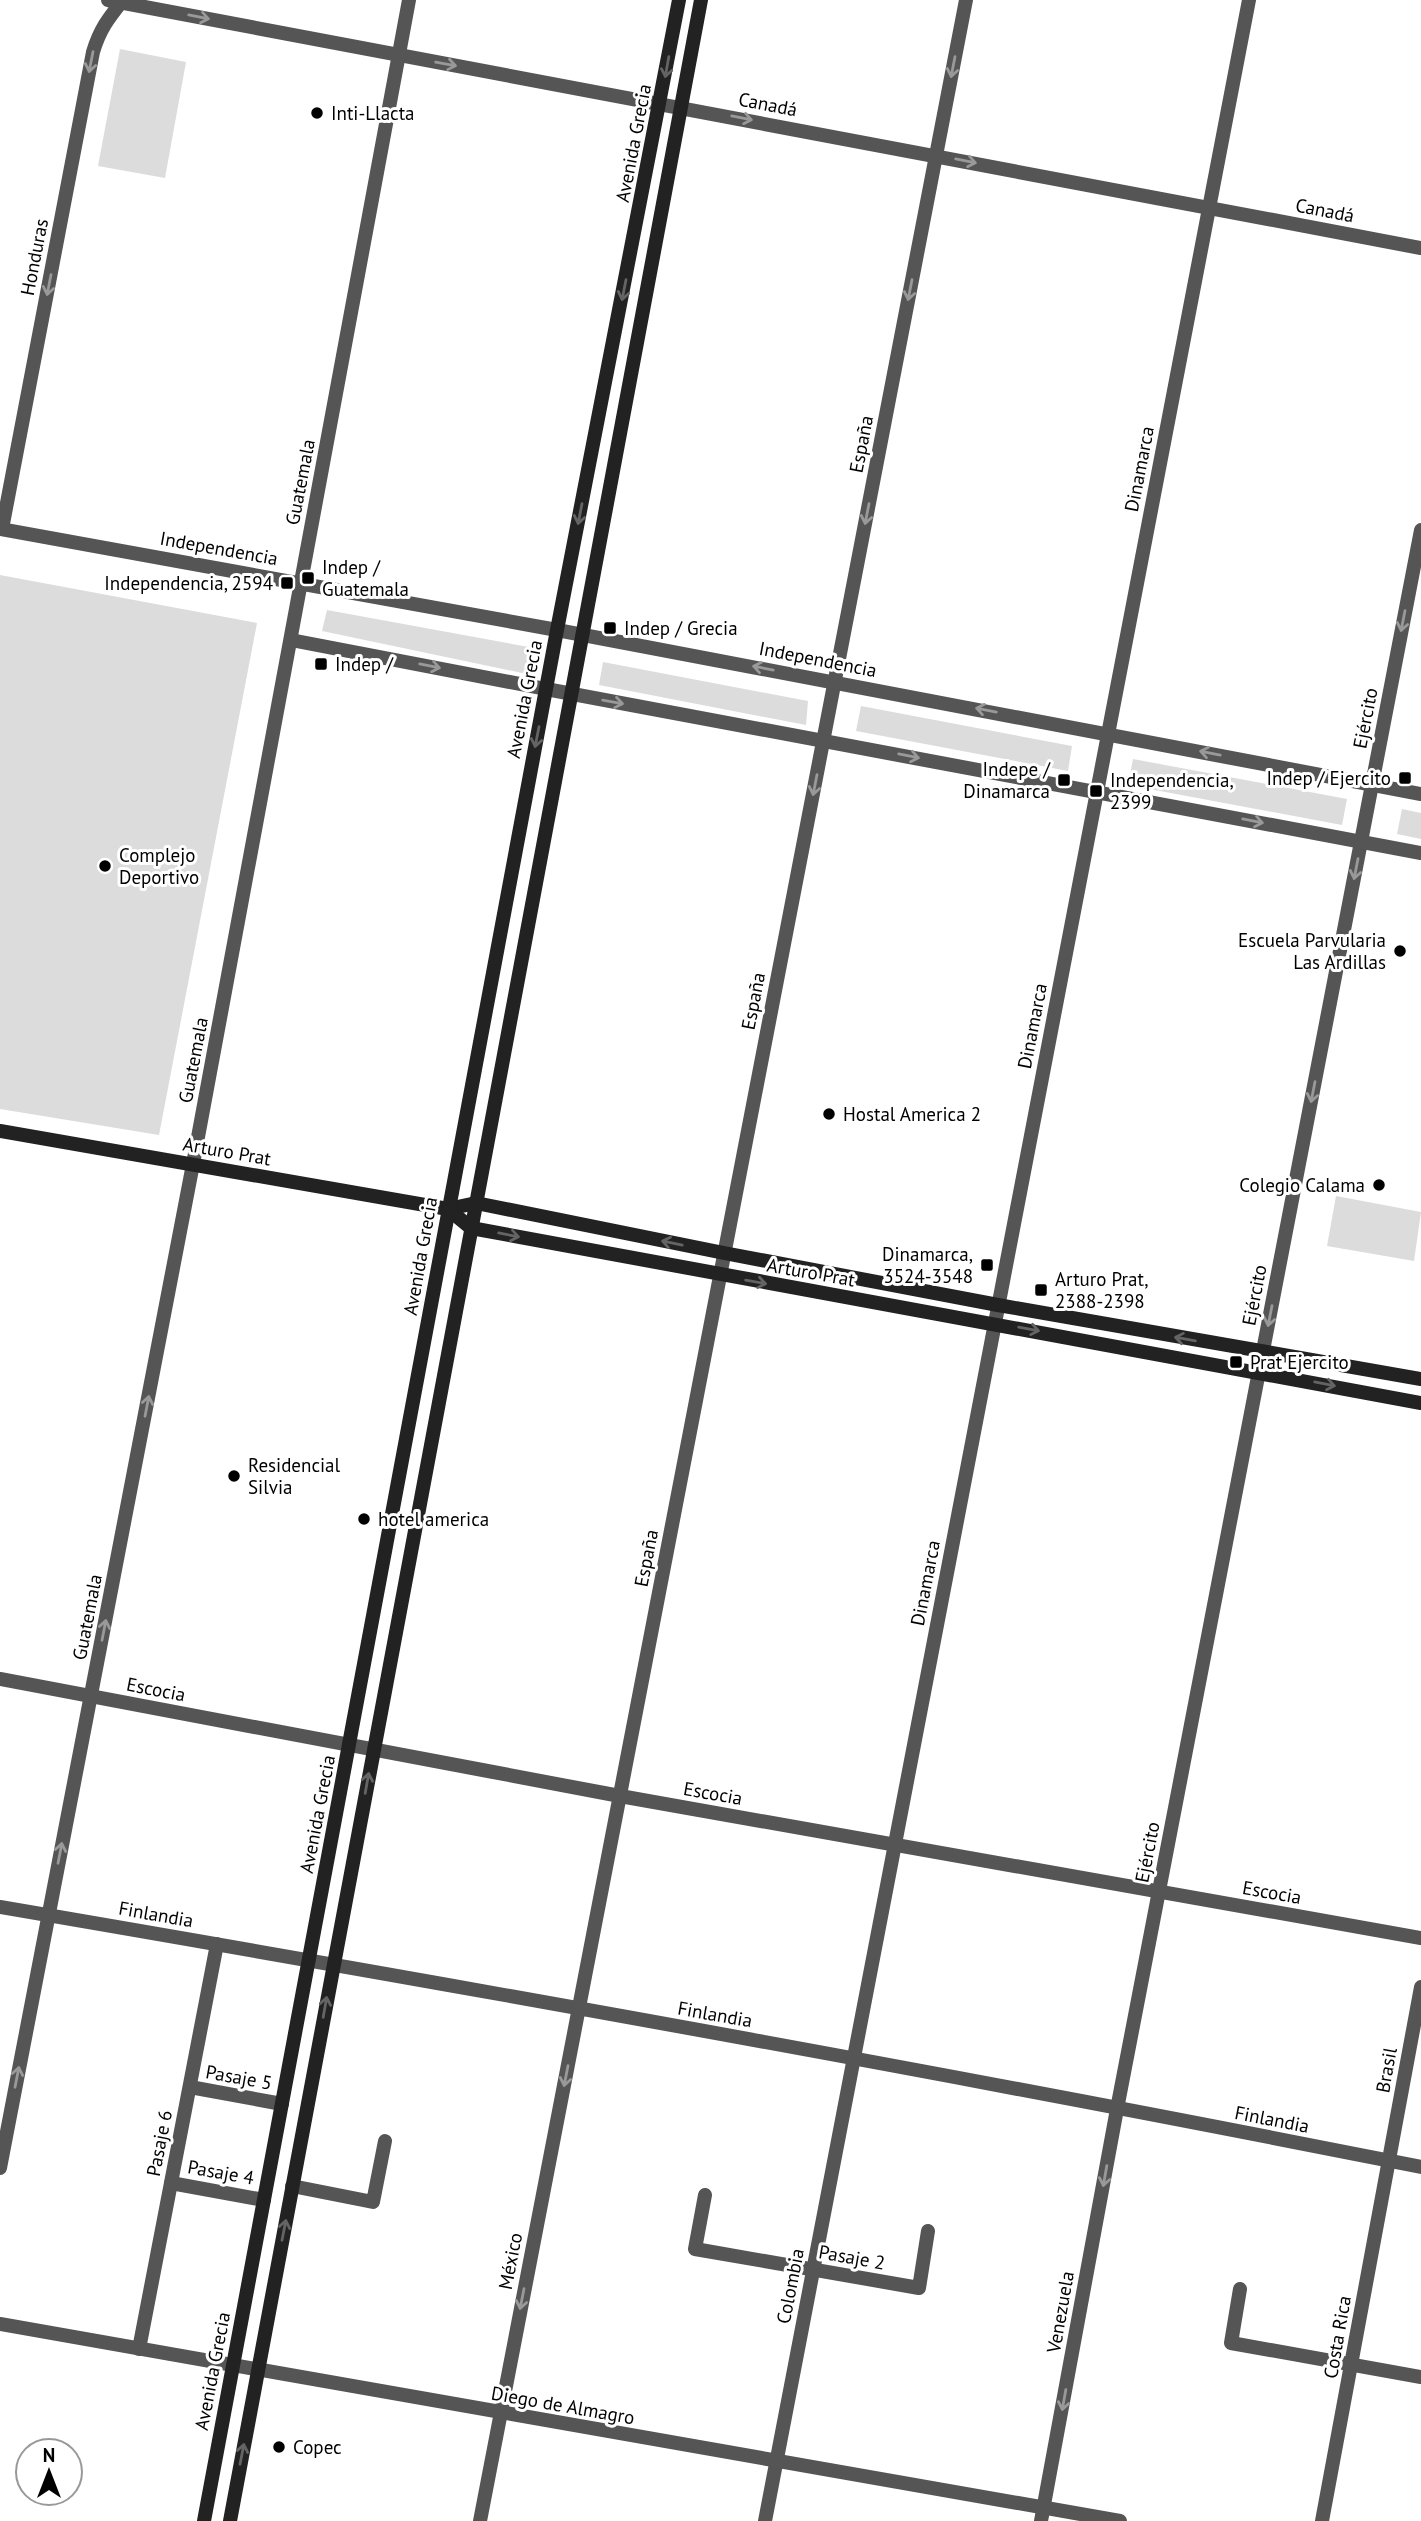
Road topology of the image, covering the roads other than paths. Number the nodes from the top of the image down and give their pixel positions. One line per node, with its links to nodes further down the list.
1 (410, 0): 7 (street, Guatemala)
2 (680, 0): 8 (main road, Avenida Grecia, one-way to 8)
3 (701, 0): 9 (main road)
4 (966, 0): 10 (street, España, one-way to 10)
5 (1249, 0): 11 (street, Dinamarca)
6 (117, 1): 7 (street, Canadá, one-way to 7); 13 (street, Honduras, one-way to 13)
7 (399, 55): 8 (street, Canadá, one-way to 8); 15 (street, Guatemala)
8 (660, 103): 9 (street, Canadá); 16 (main road, Avenida Grecia, one-way to 16)
9 (681, 107): 10 (street, Canadá, one-way to 10); 17 (main road)
10 (936, 156): 11 (street, Canadá, one-way to 11); 19 (street, España, one-way to 19)
11 (1209, 207): 12 (street, Canadá); 22 (street, Dinamarca)
12 (1421, 248)
13 (1, 529): 15 (street, Independencia)
14 (1421, 530): 24 (street, Ejército, one-way to 24)
15 (302, 582): 16 (street, Independencia); 18 (street, Guatemala)
16 (557, 630): 17 (street, Independencia); 20 (main road, Avenida Grecia)
17 (583, 635): 19 (street, Independencia, one-way to 17); 21 (main road)
18 (291, 640): 20 (street, one-way to 20); 30 (street, Guatemala)
19 (835, 682): 22 (street, Independencia, one-way to 19); 23 (street, España)
20 (546, 689): 21 (street); 32 (main road, Avenida Grecia, one-way to 32)
21 (571, 694): 23 (street, one-way to 23); 31 (main road)
22 (1108, 734): 24 (street, Independencia, one-way to 22); 25 (street, Dinamarca)
23 (823, 740): 25 (street, one-way to 25); 34 (street, España, one-way to 34)
24 (1372, 784): 26 (street, Independencia); 27 (street, Ejército)
25 (1097, 791): 27 (street, one-way to 27); 36 (street, Dinamarca)
26 (1421, 794)
27 (1361, 842): 28 (street); 38 (street, Ejército, one-way to 38)
28 (1421, 853)
29 (0, 1131): 30 (main road, Arturo Prat)
30 (194, 1164): 32 (main road, Arturo Prat); 43 (street, Guatemala, one-way to 30)
31 (476, 1203): 32 (main road, Arturo Prat); 33 (main road); 34 (main road, Arturo Prat, one-way to 31)
32 (448, 1209): 33 (main road, Arturo Prat); 44 (main road, Avenida Grecia)
33 (471, 1228): 35 (main road, Arturo Prat, one-way to 35); 45 (main road)
34 (724, 1253): 35 (street, España); 36 (main road, Arturo Prat)
35 (720, 1275): 37 (main road, Arturo Prat, one-way to 37); 46 (street, España)
36 (998, 1305): 37 (street, Dinamarca); 38 (main road, Arturo Prat, one-way to 36)
37 (995, 1323): 39 (main road, Arturo Prat, one-way to 39); 47 (street, Dinamarca)
38 (1263, 1353): 39 (street, Ejército); 40 (main road, Arturo Prat)
39 (1259, 1371): 41 (main road, Arturo Prat, one-way to 41); 48 (street, Ejército)
40 (1421, 1380)
41 (1421, 1403)
42 (0, 1679): 43 (street, Escocia)
43 (91, 1696): 44 (street, Escocia); 50 (street, Guatemala, one-way to 43)
44 (350, 1744): 45 (street, Escocia); 53 (main road, Avenida Grecia)
45 (373, 1749): 46 (street, Escocia); 54 (main road, one-way to 45)
46 (620, 1796): 47 (street, Escocia); 56 (street, España)
47 (895, 1844): 48 (street, Escocia); 57 (street, Dinamarca)
48 (1159, 1892): 51 (street, Escocia); 60 (street, Ejército)
49 (0, 1907): 50 (street, Finlandia)
50 (48, 1915): 52 (street, Finlandia); 64 (street, Guatemala, one-way to 50)
51 (1421, 1938)
52 (217, 1944): 53 (street, Finlandia); 58 (street, Pasaje 6)
53 (309, 1960): 54 (street, Finlandia); 59 (main road, Avenida Grecia)
54 (333, 1965): 56 (street, Finlandia); 66 (main road, one-way to 54)
55 (1421, 1987): 62 (street, Brasil)
56 (579, 2009): 57 (street, Finlandia); 78 (street, México, one-way to 78)
57 (854, 2059): 60 (street, Finlandia); 70 (street, Colombia)
58 (190, 2087): 59 (street, Pasaje 5); 65 (street, Pasaje 6)
59 (282, 2104): 68 (main road, Avenida Grecia)
60 (1117, 2109): 62 (street, Finlandia); 80 (street, Venezuela, one-way to 80)
61 (385, 2141): 66 (street)
62 (1389, 2161): 63 (street, Finlandia); 74 (street, Costa Rica)
63 (1421, 2167)
64 (0, 2168)
65 (171, 2183): 68 (street, Pasaje 4); 73 (street, Pasaje 6)
66 (292, 2186): 76 (main road, one-way to 66)
67 (705, 2195): 70 (street, Pasaje 2)
68 (264, 2200): 75 (main road, Avenida Grecia)
69 (928, 2231): 70 (street, Pasaje 2)
70 (813, 2270): 79 (street, Colombia)
71 (1240, 2290): 74 (street)
72 (0, 2324): 73 (street, Diego de Almagro)
73 (139, 2349): 75 (street, Diego de Almagro)
74 (1352, 2364): 77 (street); 86 (street, Costa Rica)
75 (233, 2365): 76 (street, Diego de Almagro); 81 (main road, Avenida Grecia)
76 (258, 2370): 78 (street, Diego de Almagro); 82 (main road, one-way to 76)
77 (1421, 2377)
78 (500, 2414): 79 (street, Diego de Almagro); 83 (street, México)
79 (776, 2462): 80 (street, Diego de Almagro); 84 (street, Colombia)
80 (1043, 2514): 85 (street, Diego de Almagro)
81 (204, 2521)
82 (230, 2521)
83 (480, 2521)
84 (765, 2521)
85 (1120, 2521)
86 (1322, 2521)

